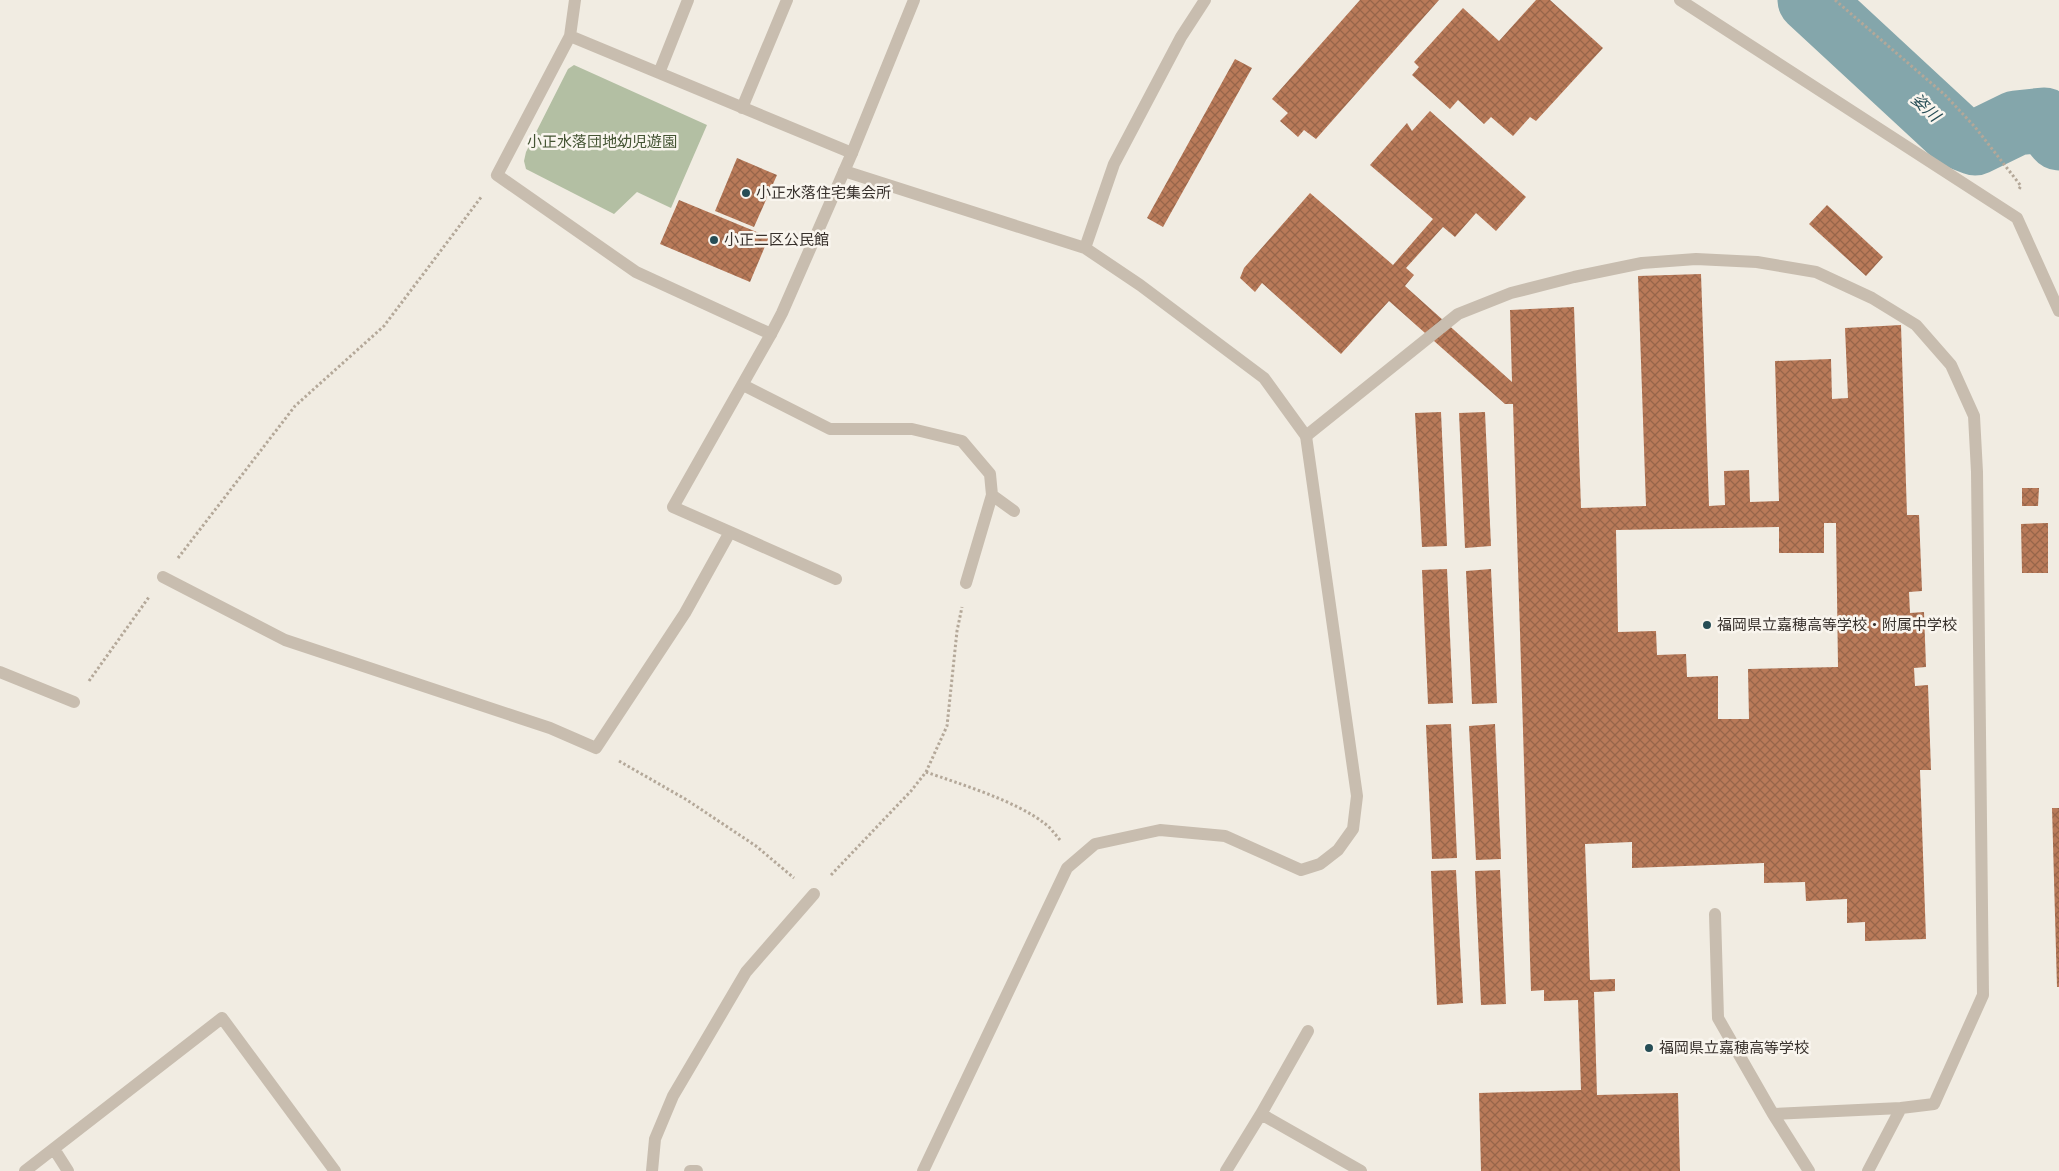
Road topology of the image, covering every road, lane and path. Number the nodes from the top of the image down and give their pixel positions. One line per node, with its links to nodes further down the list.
1 (575, 0): 8 (street)
2 (688, 0): 9 (street)
3 (787, 0): 10 (street)
4 (914, 0): 11 (street)
5 (1205, 0): 15 (street)
6 (1680, 0): 14 (street)
7 (1835, 0): 14 (path)
8 (570, 36): 9 (street); 13 (street)
9 (659, 73): 10 (street)
10 (742, 108): 11 (street)
11 (852, 153): 12 (street)
12 (844, 171): 15 (street); 17 (street)
13 (497, 175): 17 (street); 23 (path)
14 (2004, 209): 16 (street)
15 (1085, 248): 19 (street)
16 (2059, 311)
17 (771, 334): 18 (street)
18 (743, 384): 20 (street); 22 (street)
19 (1306, 436): 30 (street); 34 (street)
20 (992, 495): 21 (street); 25 (street)
21 (1014, 511)
22 (730, 532): 24 (street); 28 (street)
23 (163, 577): 27 (path); 28 (street)
24 (836, 579)
25 (966, 583): 29 (path)
26 (0, 672): 27 (street)
27 (74, 702)
28 (596, 748): 31 (path)
29 (926, 772): 30 (path); 31 (path)
30 (1078, 859): 44 (street)
31 (814, 894): 41 (street)
32 (1715, 914): 36 (street)
33 (1308, 1031): 35 (street)
34 (1901, 1108): 36 (street); 48 (street)
35 (1260, 1114): 45 (street); 46 (street)
36 (1773, 1114): 47 (street)
37 (54, 1149): 38 (street); 39 (street); 40 (street)
38 (25, 1171)
39 (68, 1171)
40 (336, 1171)
41 (652, 1171)
42 (692, 1171): 43 (street)
43 (697, 1171)
44 (923, 1171)
45 (1226, 1171)
46 (1361, 1171)
47 (1809, 1171)
48 (1868, 1171)

